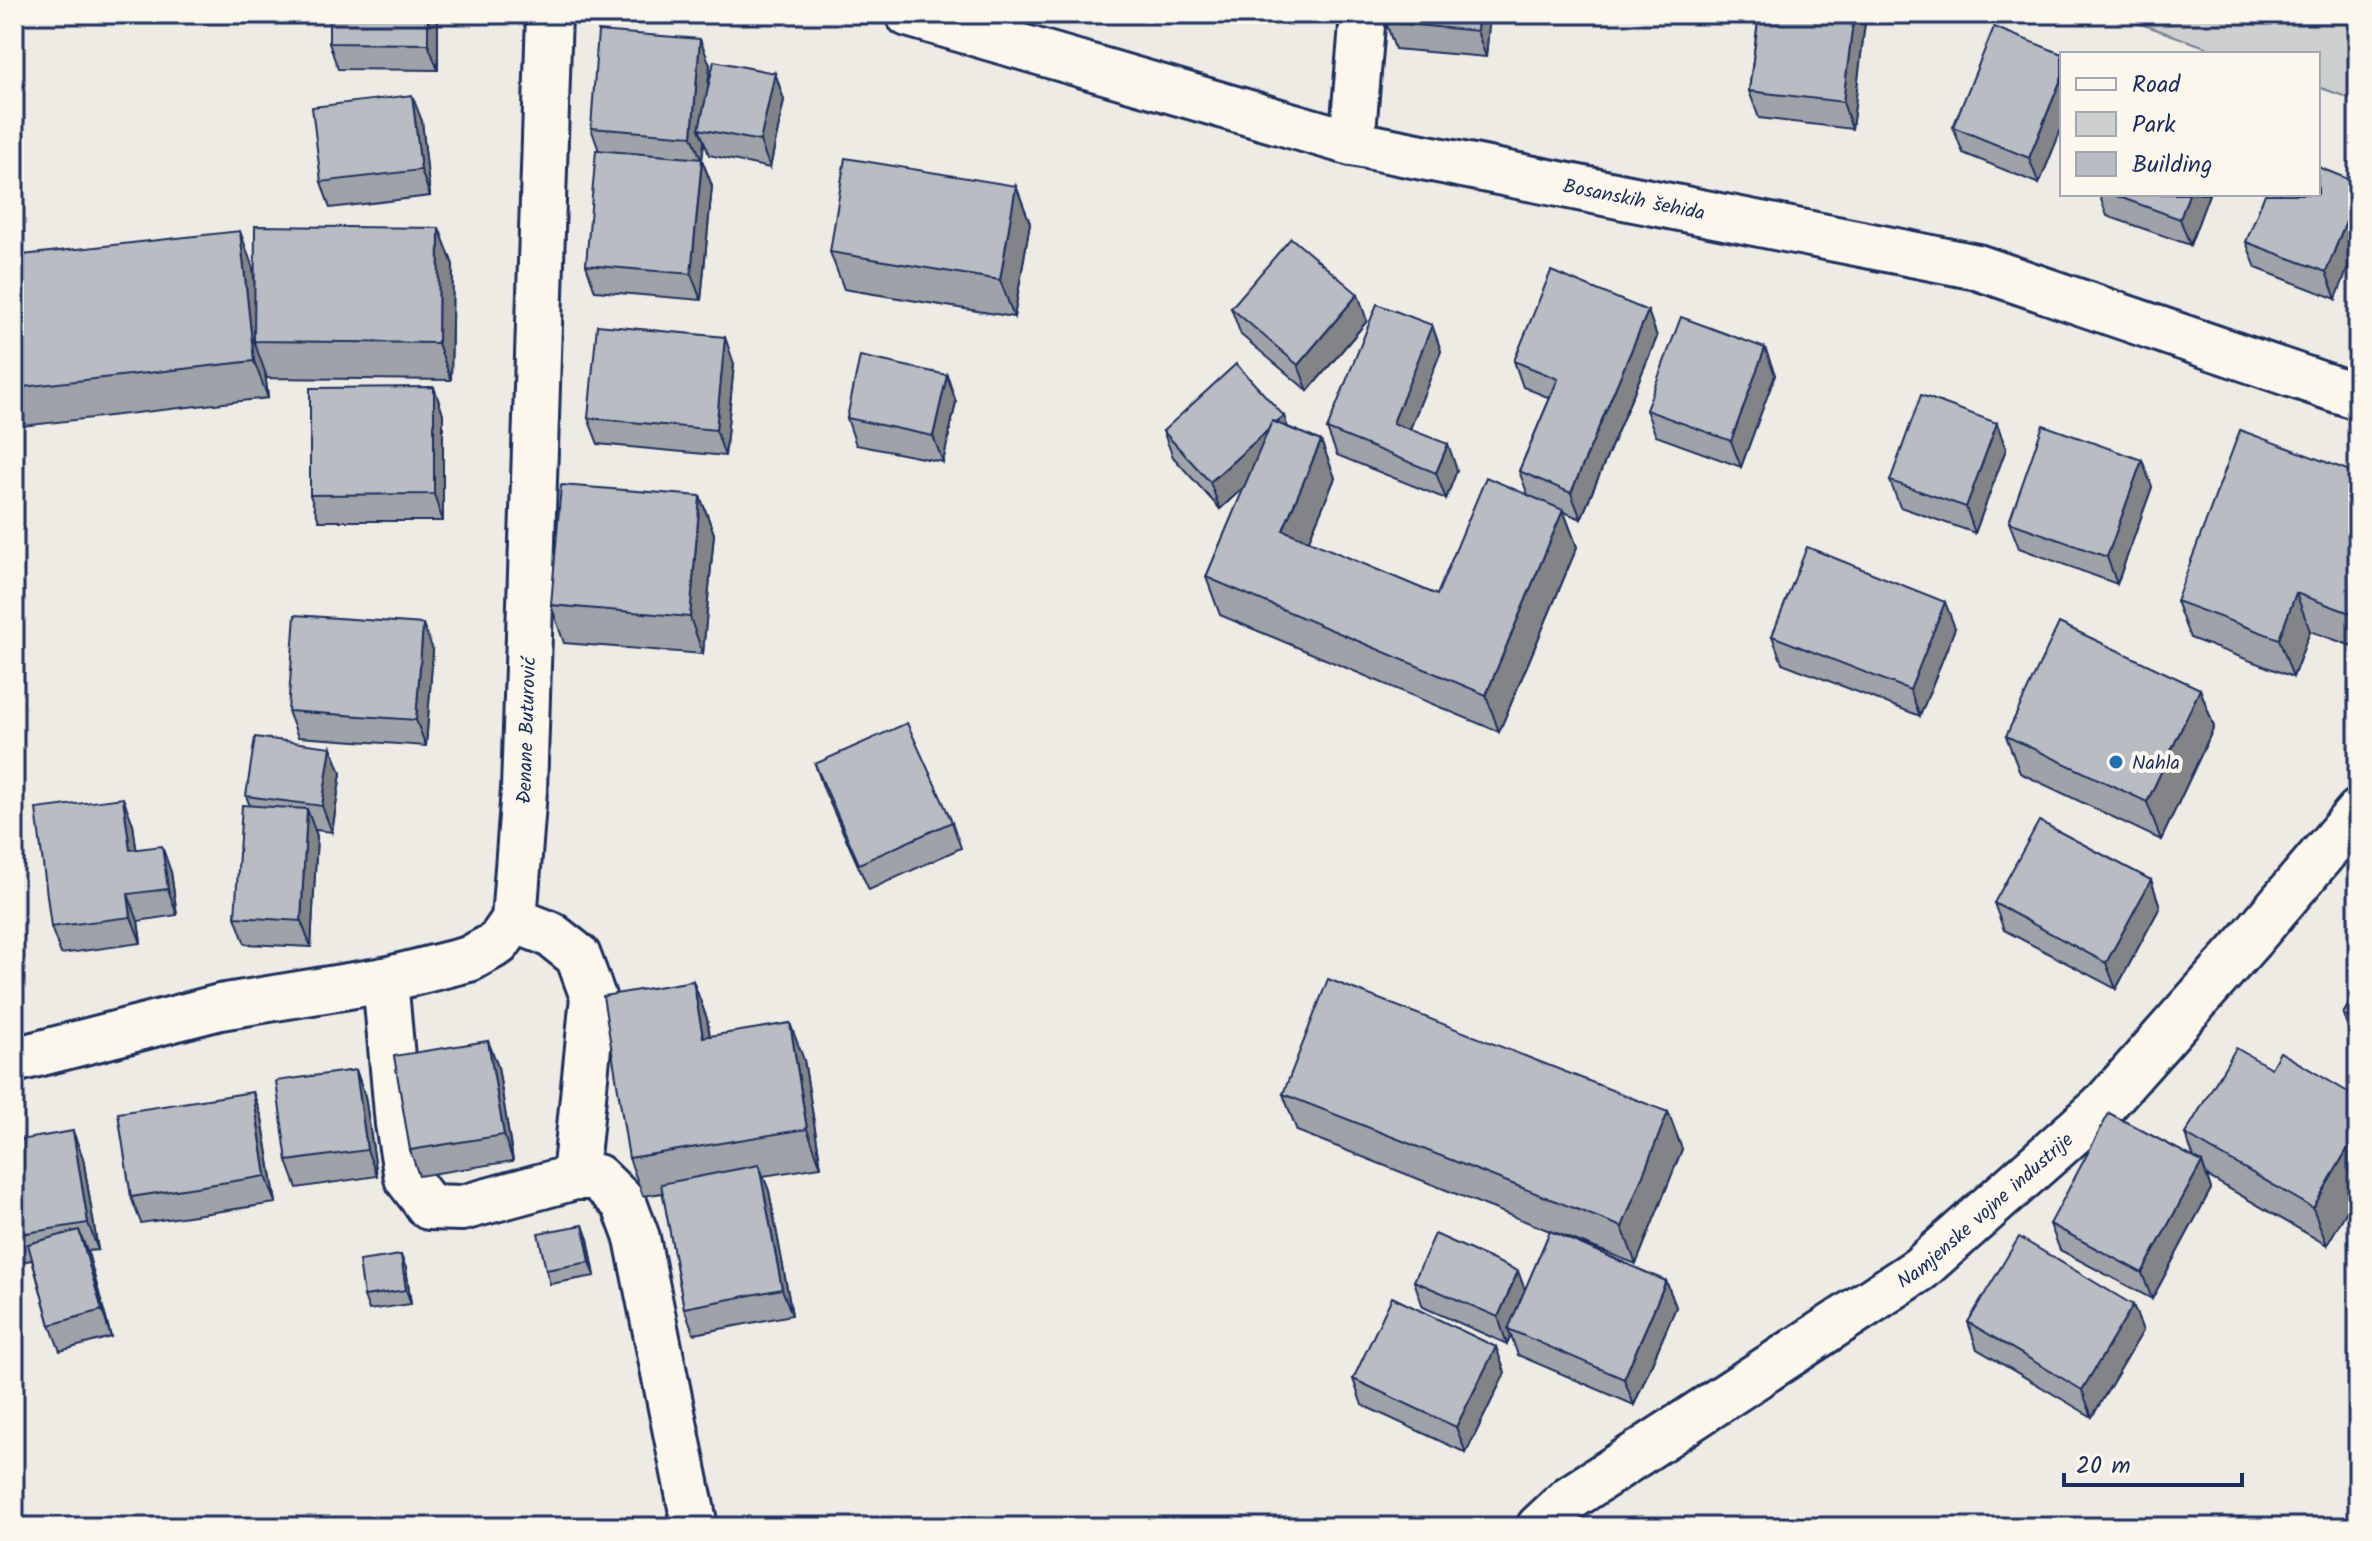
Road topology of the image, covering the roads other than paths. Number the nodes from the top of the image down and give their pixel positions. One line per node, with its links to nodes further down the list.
1 (549, 14): 7 (street, Đenane Buturović)
2 (908, 14): 4 (street, Bosanskih šehida)
3 (1363, 14): 4 (street)
4 (1352, 143): 5 (street, Bosanskih šehida)
5 (2358, 397)
6 (2358, 812): 12 (street, Namjenske vojne industrije)
7 (514, 920): 8 (street); 10 (street)
8 (385, 980): 9 (street); 10 (street)
9 (14, 1060)
10 (575, 1177): 11 (street)
11 (695, 1527)
12 (1539, 1527)

